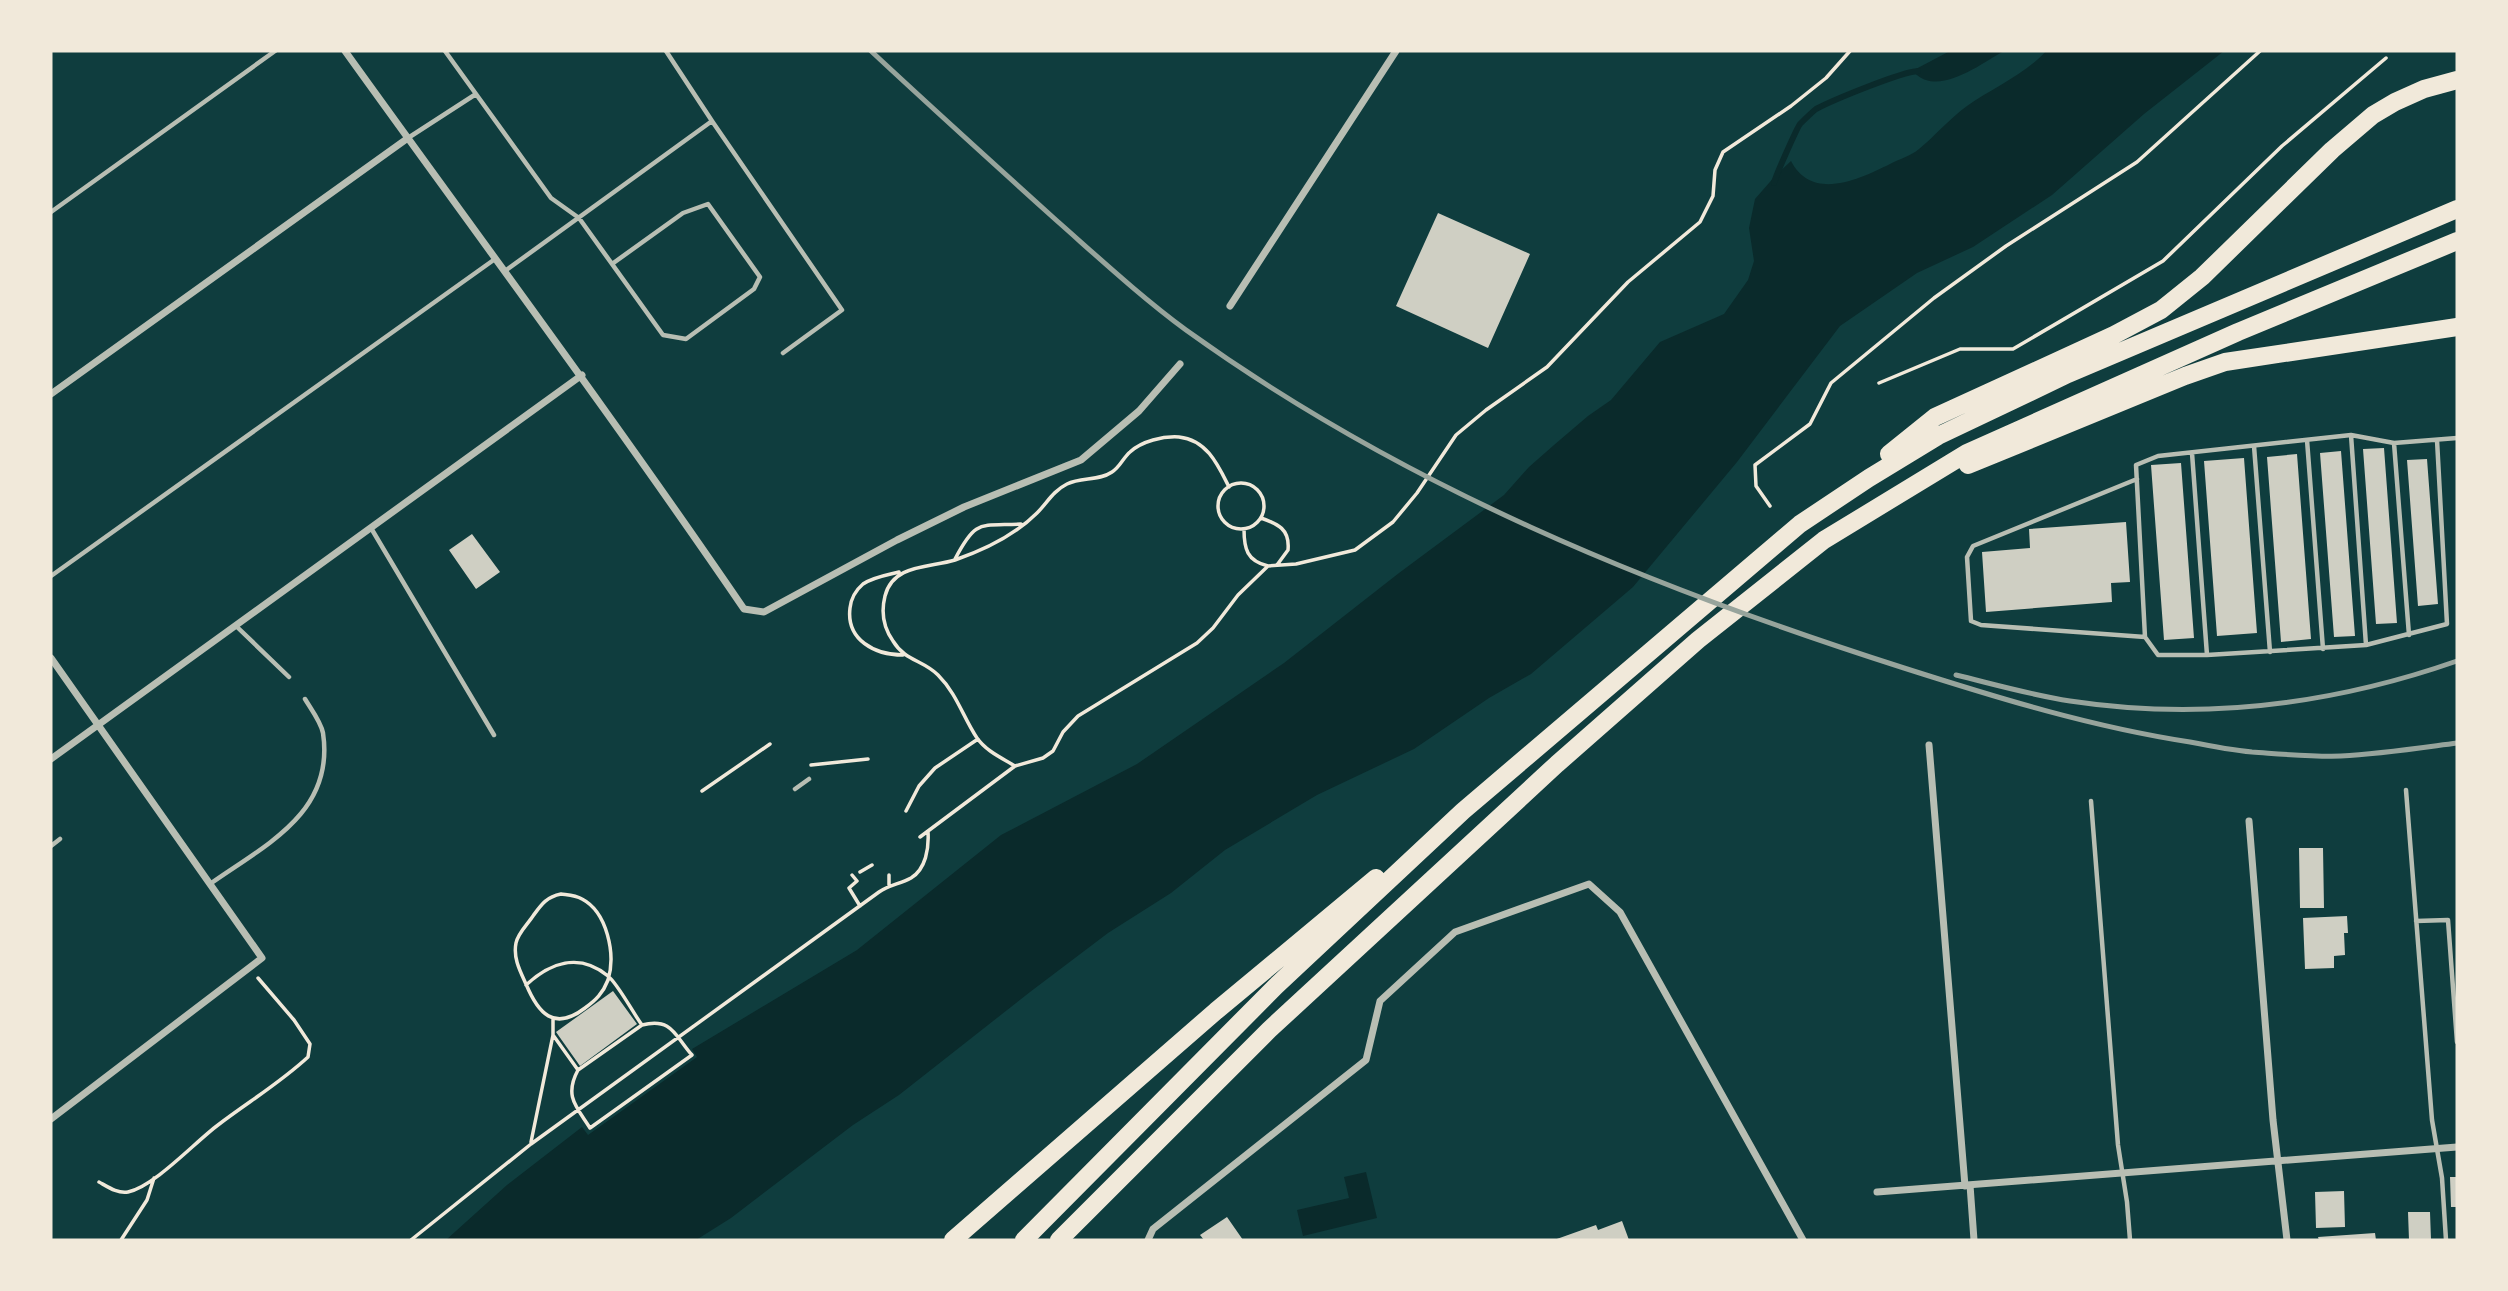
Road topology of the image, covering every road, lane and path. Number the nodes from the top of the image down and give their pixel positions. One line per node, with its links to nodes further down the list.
1 (275, 51): 14 (lane)
2 (345, 51): 12 (street)
3 (445, 51): 10 (lane)
4 (666, 51): 11 (lane)
5 (1396, 51): 20 (street)
6 (1850, 51): 44 (path)
7 (2260, 51): 37 (path)
8 (2386, 58): 25 (path)
9 (2457, 80): 38 (highway)
10 (476, 94): 12 (lane); 15 (lane)
11 (712, 121): 15 (lane); 22 (lane)
12 (408, 138): 17 (street); 26 (street)
13 (2457, 209): 38 (highway)
14 (51, 212)
15 (579, 218): 18 (lane); 19 (lane)
16 (2457, 241): 36 (highway)
17 (495, 259): 19 (street); 47 (lane)
18 (612, 264): 18 (lane)
19 (504, 272): 24 (street)
20 (1230, 306)
21 (2457, 327): 36 (highway)
22 (783, 353)
23 (1180, 364): 24 (street)
24 (582, 375): 41 (street)
25 (1879, 383)
26 (51, 394)
27 (2351, 435): 29 (lane); 31 (lane); 51 (lane)
28 (2457, 438): 30 (lane)
29 (2307, 440): 32 (lane); 52 (lane)
30 (2437, 440): 31 (lane); 49 (lane)
31 (2394, 443): 49 (lane)
32 (2254, 446): 33 (lane); 53 (lane)
33 (2192, 453): 34 (lane); 55 (lane)
34 (2137, 479): 50 (lane); 50 (lane)
35 (1229, 487): 39 (path); 40 (path); 42 (path)
36 (1903, 492): 108 (highway)
37 (1770, 506)
38 (1813, 516): 57 (highway)
39 (1261, 518): 42 (path); 44 (path)
40 (1023, 524): 43 (path); 43 (path)
41 (371, 528): 48 (street); 61 (lane)
42 (1244, 529): 45 (path)
43 (955, 560): 46 (path)
44 (1278, 565): 45 (path)
45 (1268, 566): 68 (path)
46 (901, 572): 54 (path); 54 (path)
47 (51, 576)
48 (236, 626): 58 (lane); 60 (street)
49 (2409, 635): 51 (lane)
50 (2145, 637): 55 (lane)
51 (2367, 645): 52 (lane)
52 (2323, 649): 53 (lane)
53 (2270, 652): 55 (lane)
54 (903, 655): 62 (path)
55 (2207, 655)
56 (51, 657): 60 (street)
57 (1629, 668): 111 (highway); 112 (highway)
58 (289, 677)
59 (305, 699): 84 (lane)
60 (99, 724): 65 (street); 84 (street)
61 (494, 734)
62 (978, 738): 68 (path); 74 (path)
63 (770, 744): 72 (path)
64 (1930, 745): 106 (street)
65 (51, 759)
66 (868, 759): 67 (path)
67 (800, 766)
68 (1015, 766): 76 (path)
69 (809, 779): 70 (lane)
70 (794, 789)
71 (2406, 790): 87 (lane)
72 (702, 791)
73 (2091, 802): 103 (lane)
74 (906, 811)
75 (2249, 821): 102 (street)
76 (928, 832): 77 (path); 85 (path)
77 (920, 837)
78 (61, 839): 79 (lane)
79 (51, 846)
80 (872, 865): 81 (path)
81 (860, 872)
82 (852, 875): 86 (path)
83 (889, 875): 85 (path)
84 (210, 884): 88 (street)
85 (888, 886): 86 (path)
86 (860, 906): 94 (path)
87 (2416, 921): 95 (lane); 101 (lane)
88 (250, 968): 98 (street); 104 (path)
89 (609, 976): 90 (path); 90 (path); 91 (path); 92 (path)
90 (526, 985): 91 (path)
91 (553, 1019): 93 (path)
92 (642, 1025): 94 (path); 96 (path)
93 (553, 1035): 96 (path); 99 (path)
94 (680, 1037): 97 (path); 97 (path)
95 (2457, 1042)
96 (578, 1070): 97 (path)
97 (579, 1110): 99 (path)
98 (51, 1119)
99 (531, 1144): 110 (path)
100 (2457, 1147): 101 (street)
101 (2437, 1149): 102 (street); 120 (lane)
102 (2278, 1161): 103 (street); 119 (street)
103 (2122, 1173): 106 (street); 118 (lane)
104 (154, 1178): 105 (path); 109 (path)
105 (99, 1182)
106 (1967, 1186): 107 (street); 117 (street)
107 (1877, 1192)
108 (1088, 1210): 113 (highway); 114 (highway)
109 (121, 1240)
110 (411, 1240)
111 (953, 1240)
112 (1024, 1240)
113 (1059, 1240)
114 (1065, 1240)
115 (1148, 1240): 116 (street)
116 (1803, 1240)
117 (1974, 1240)
118 (2130, 1240)
119 (2287, 1240)
120 (2446, 1240)

